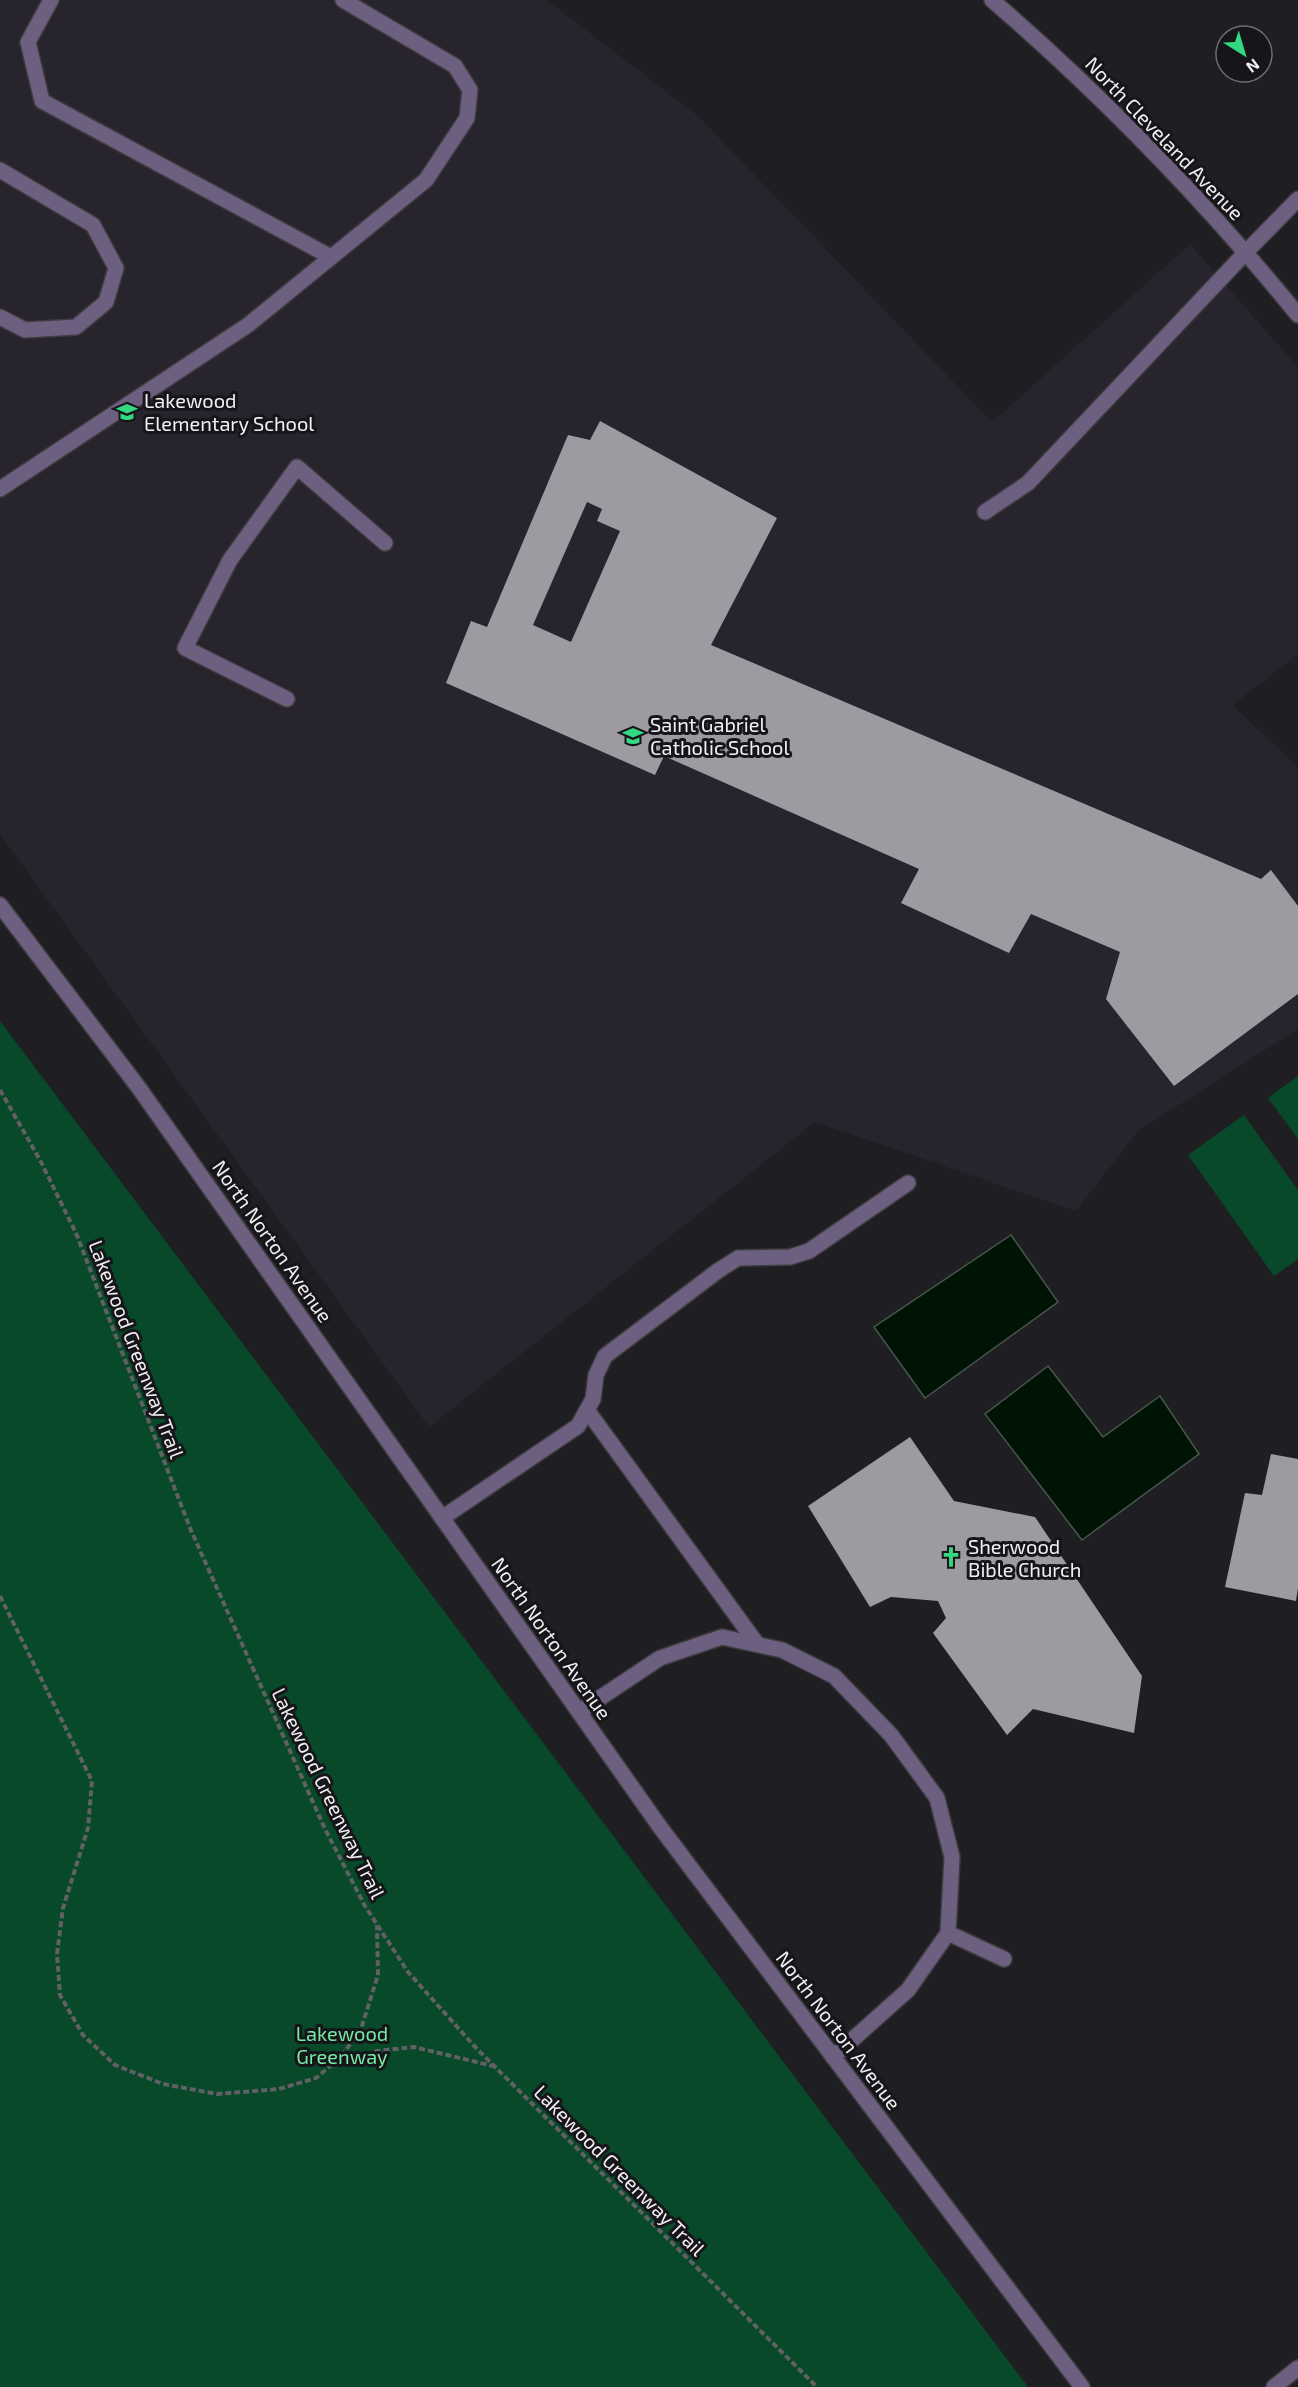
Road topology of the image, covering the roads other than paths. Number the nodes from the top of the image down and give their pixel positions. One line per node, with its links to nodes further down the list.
1 (51, 0): 7 (street)
2 (343, 0): 7 (street)
3 (992, 0): 6 (street, North Cleveland Avenue)
4 (0, 170): 9 (street)
5 (1298, 199): 6 (street)
6 (1246, 252): 8 (street, North Cleveland Avenue); 11 (street)
7 (331, 257): 10 (street)
8 (1298, 315)
9 (0, 317)
10 (0, 489)
11 (985, 512)
12 (385, 543): 13 (street)
13 (287, 699)
14 (0, 905): 17 (street, North Norton Avenue)
15 (908, 1183): 16 (street)
16 (587, 1410): 17 (street); 18 (street)
17 (442, 1518): 19 (street, North Norton Avenue)
18 (757, 1644): 19 (street); 20 (street)
19 (579, 1712): 22 (street, North Norton Avenue)
20 (948, 1934): 21 (street); 22 (street)
21 (1004, 1959)
22 (833, 2057): 24 (street, North Norton Avenue)
23 (1298, 2368): 25 (street)
24 (1082, 2387)
25 (1274, 2387)

